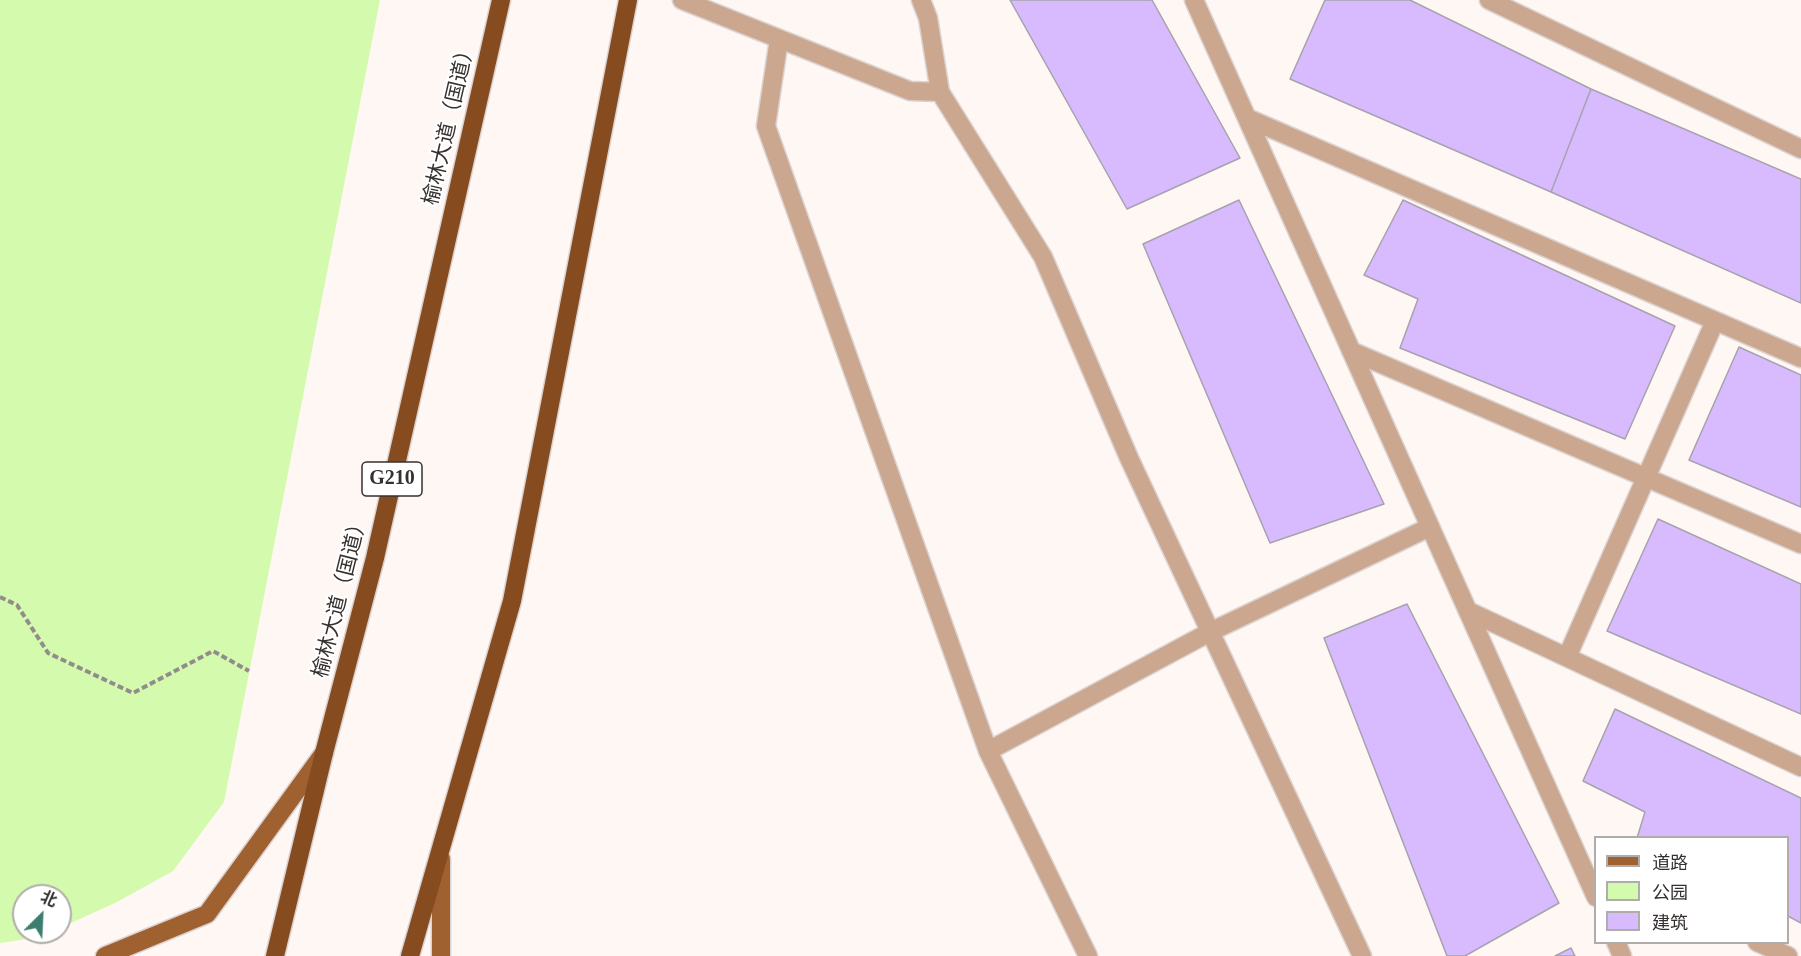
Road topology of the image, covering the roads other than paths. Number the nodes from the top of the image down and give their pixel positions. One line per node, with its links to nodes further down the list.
1 (501, 0): 21 (highway, 榆林大道（国道） / G210)
2 (628, 0): 23 (highway)
3 (682, 0): 7 (lane)
4 (921, 0): 8 (lane)
5 (1194, 0): 9 (lane)
6 (1489, 0): 10 (lane)
7 (779, 39): 8 (lane); 20 (lane)
8 (940, 92): 18 (lane)
9 (1247, 118): 11 (lane); 12 (lane)
10 (1801, 149)
11 (1715, 321): 13 (lane); 14 (lane)
12 (1351, 351): 14 (lane); 15 (lane)
13 (1801, 358)
14 (1646, 478): 16 (lane); 19 (lane)
15 (1430, 526): 17 (lane); 18 (lane)
16 (1801, 544)
17 (1467, 611): 19 (lane); 24 (lane)
18 (1210, 632): 20 (lane); 32 (lane)
19 (1567, 657): 22 (lane)
20 (988, 751): 31 (lane)
21 (324, 753): 27 (highway, 榆林大道（国道） / G210); 28 (main road)
22 (1801, 767)
23 (441, 852): 29 (highway); 30 (main road)
24 (1589, 869): 25 (lane)
25 (1594, 889)
26 (1761, 944): 33 (lane)
27 (276, 955)
28 (105, 956)
29 (410, 956)
30 (441, 956)
31 (1088, 956)
32 (1362, 956)
33 (1788, 956)

